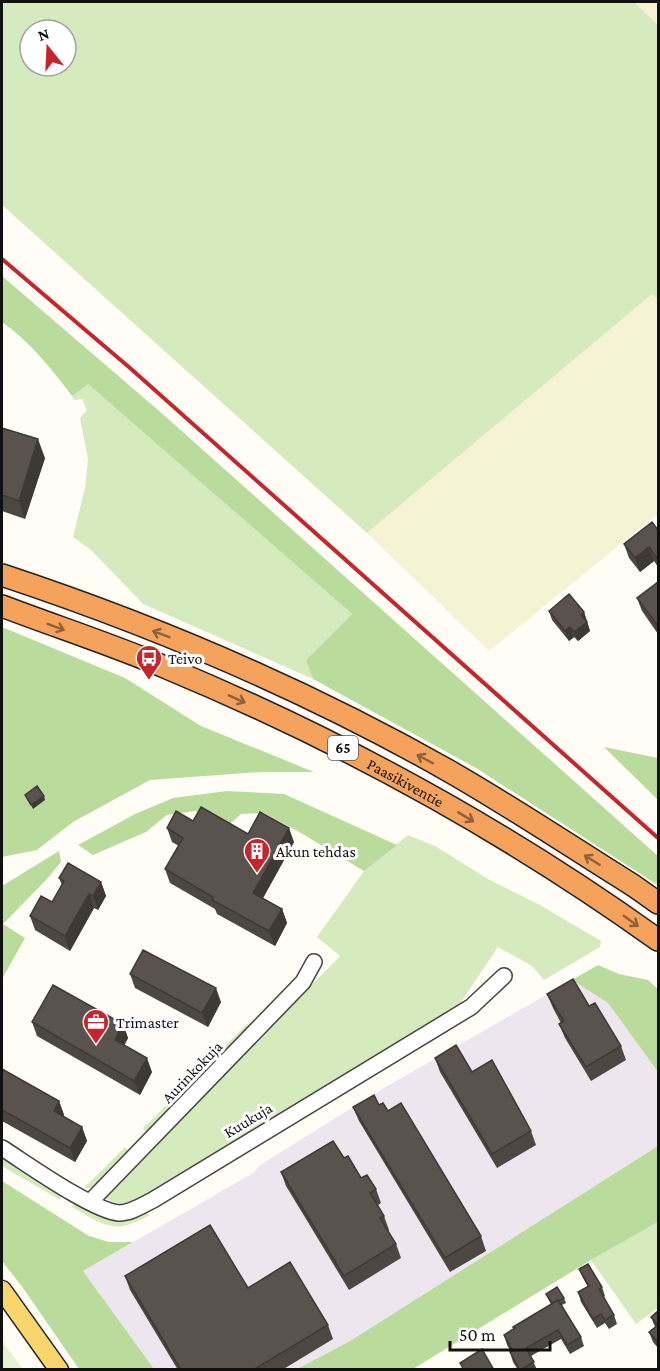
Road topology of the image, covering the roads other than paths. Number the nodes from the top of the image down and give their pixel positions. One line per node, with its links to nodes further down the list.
1 (2, 575): 3 (highway, Paasikiventie / 65, one-way to 1)
2 (2, 606): 4 (highway, Paasikiventie / 65, one-way to 4)
3 (658, 903)
4 (658, 940)
5 (314, 962): 8 (street, Aurinkokuja)
6 (504, 976): 8 (street, Kuukuja)
7 (2, 1148): 8 (street, Kuukuja)
8 (90, 1202)
9 (2, 1290): 10 (main road)
10 (59, 1370)

